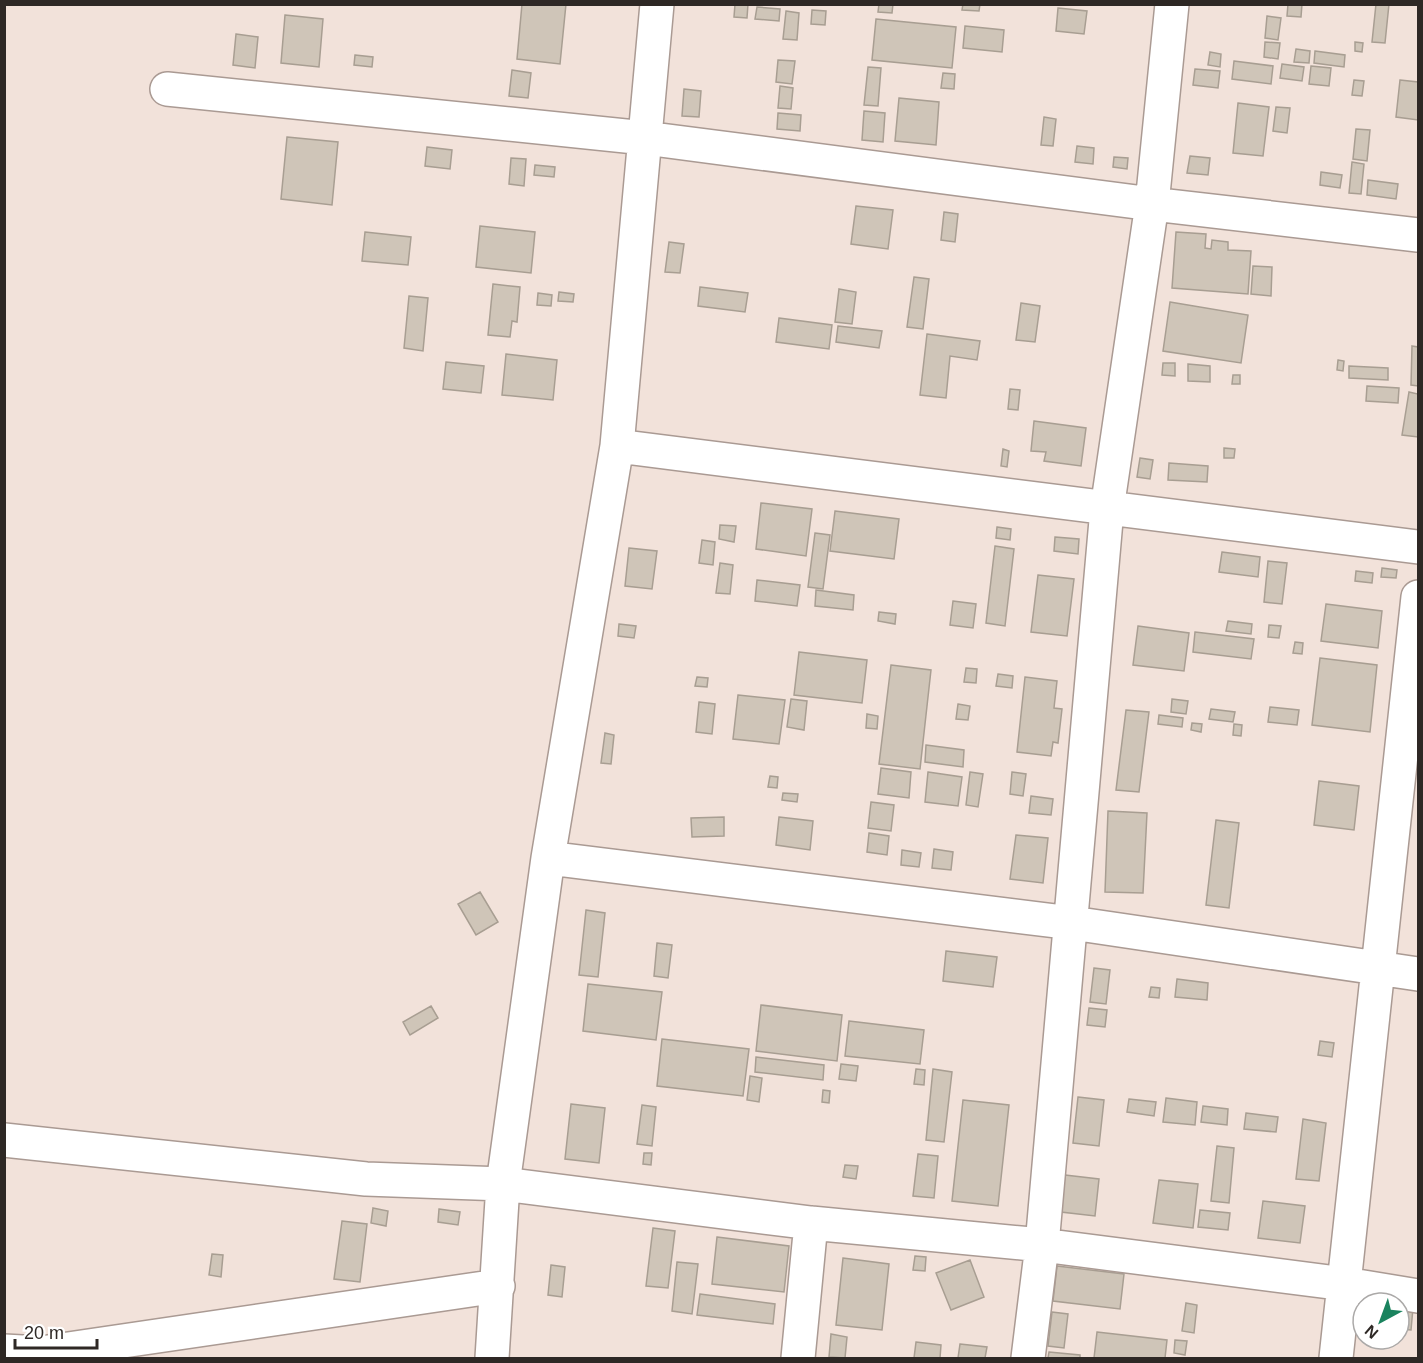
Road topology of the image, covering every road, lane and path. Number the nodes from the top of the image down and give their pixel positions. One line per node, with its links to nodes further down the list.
1 (657, 4): 4 (street)
2 (1172, 4): 5 (street)
3 (167, 89): 4 (street)
4 (645, 138): 5 (street); 7 (street)
5 (1152, 204): 6 (street); 8 (street)
6 (1419, 235)
7 (617, 446): 8 (street); 11 (street)
8 (1107, 509): 9 (street); 12 (street)
9 (1419, 547)
10 (1419, 597): 13 (street)
11 (548, 858): 12 (street); 16 (street)
12 (1072, 922): 13 (street); 18 (street)
13 (1379, 967): 14 (street); 19 (street)
14 (1419, 974)
15 (4, 1140): 16 (street)
16 (503, 1184): 17 (street); 20 (street)
17 (812, 1223): 18 (street); 24 (street)
18 (1042, 1245): 19 (street); 25 (street)
19 (1345, 1284): 21 (street); 26 (street)
20 (498, 1286): 22 (street); 23 (street)
21 (1419, 1296)
22 (4, 1351)
23 (492, 1359)
24 (798, 1359)
25 (1028, 1359)
26 (1336, 1359)

